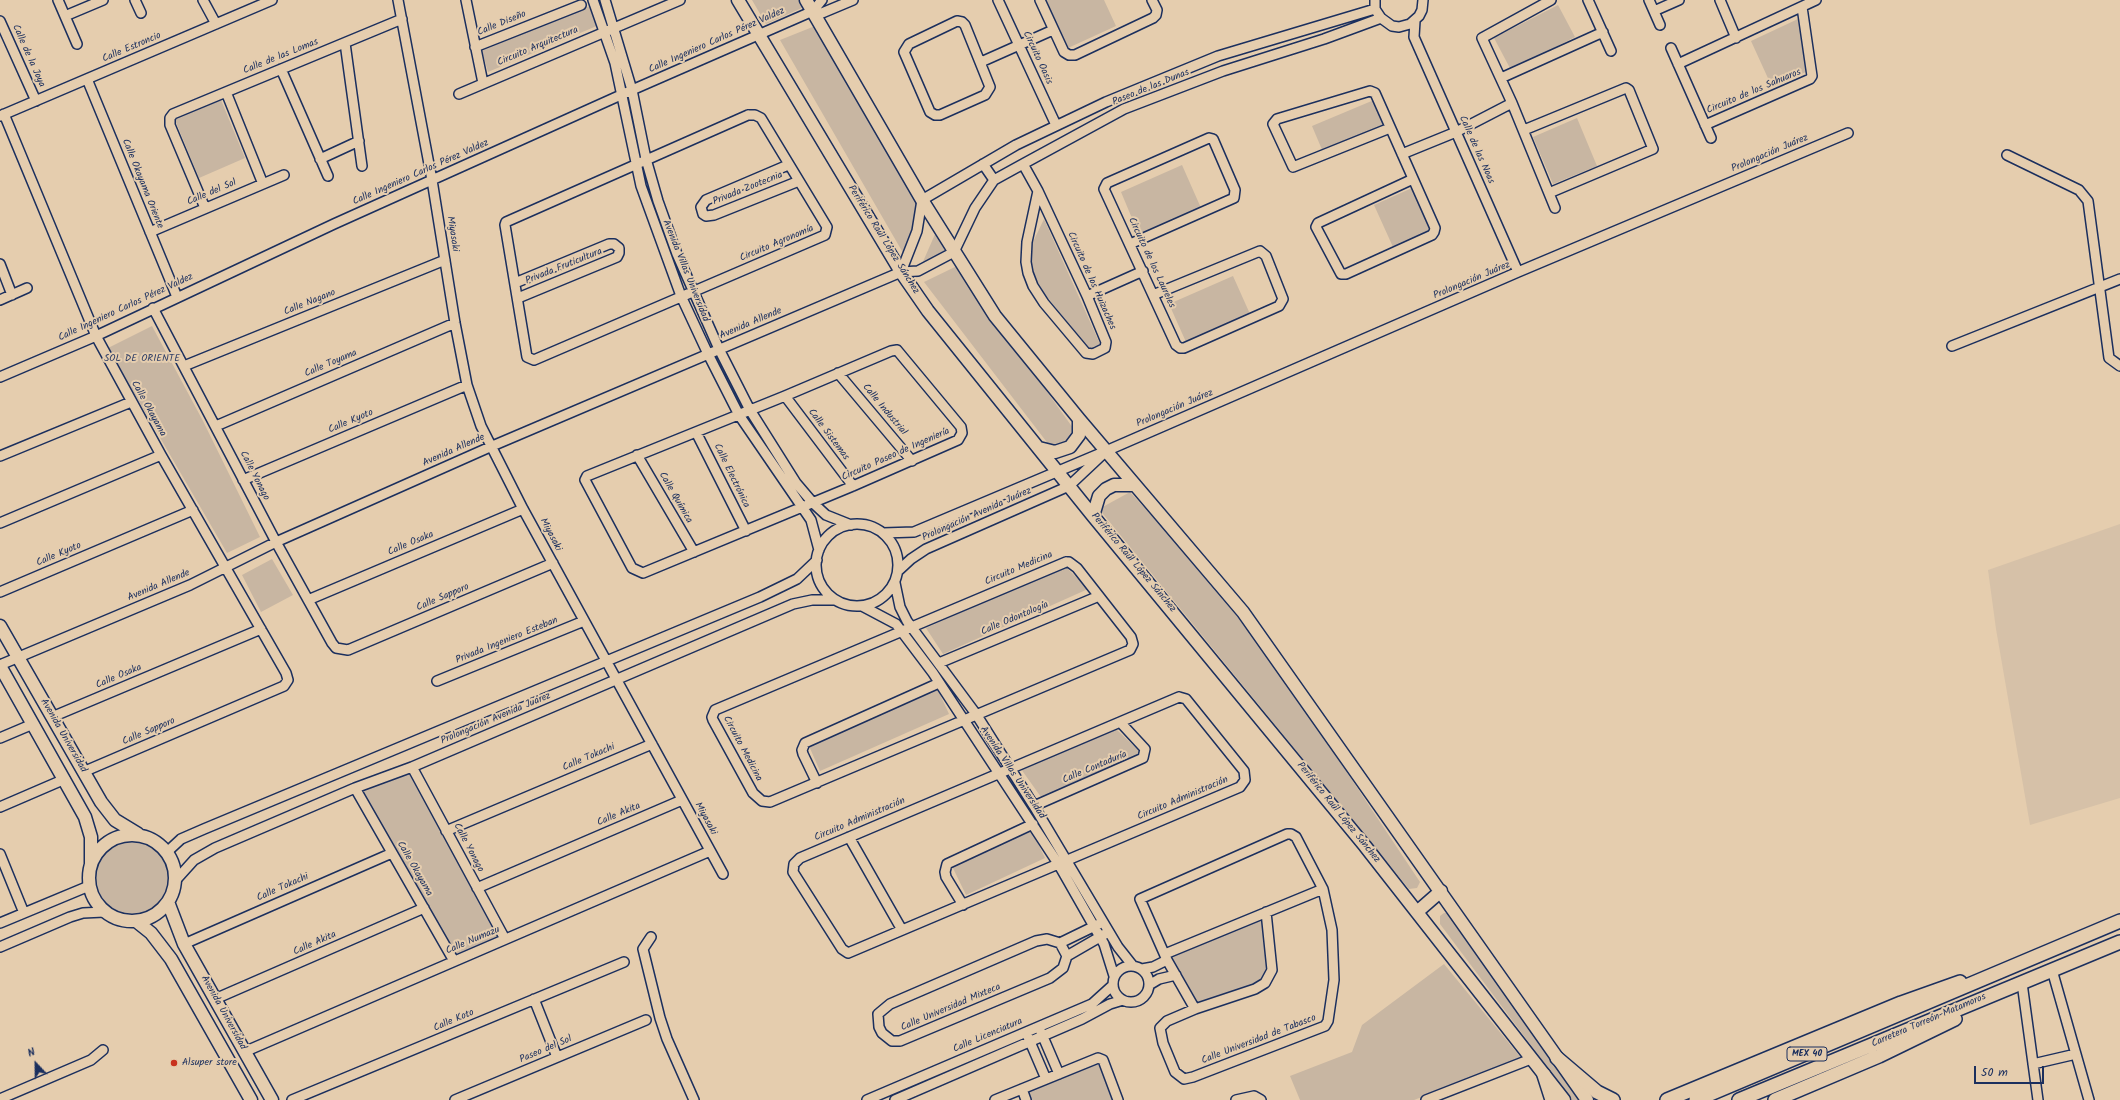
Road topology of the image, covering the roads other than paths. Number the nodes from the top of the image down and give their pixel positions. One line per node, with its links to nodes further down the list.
1 (58, 0): 31 (street)
2 (103, 0): 31 (street)
3 (135, 0): 30 (street)
4 (203, 0): 36 (street)
5 (272, 0): 36 (street, Calle Estroncio)
6 (398, 0): 33 (street, Miyasaki)
7 (466, 0): 50 (street)
8 (593, 0): 40 (street, Avenida Villas Universidad)
9 (605, 0): 38 (street, Avenida Villas Universidad)
10 (680, 0): 38 (street, Circuito Arquitectura)
11 (738, 0): 43 (main road, Periférico Raúl López Sánchez)
12 (806, 0): 28 (main road)
13 (822, 0): 28 (street)
14 (853, 0): 28 (street, Calle Ingeniero Carlos Pérez Valdez)
15 (998, 0): 49 (street, Circuito Oasis)
16 (1040, 0): 41 (street)
17 (1152, 0): 41 (street)
18 (1551, 0): 56 (street)
19 (1588, 0): 42 (street)
20 (1649, 0): 29 (street)
21 (1679, 0): 29 (street)
22 (1720, 0): 45 (street)
23 (1816, 0): 27 (street)
24 (1426, 1): 35 (street)
25 (1375, 4): 32 (street); 63 (street, Paseo de las Dunas)
26 (581, 5): 50 (street, Calle Diseño)
27 (1802, 7): 45 (street); 69 (street, Circuito de los Sahuaros)
28 (813, 11): 43 (street, Calle Ingeniero Carlos Pérez Valdez); 94 (main road)
29 (1654, 11): 37 (street)
30 (141, 13)
31 (65, 16): 48 (street)
32 (1381, 18): 39 (street); 66 (street, Paseo de las Dunas)
33 (402, 19): 47 (street, Calle de las Lomas); 88 (street, Miyasaki)
34 (0, 21): 46 (street, Calle de la Joya)
35 (1415, 21): 39 (street); 44 (street, Calle de las Noas)
36 (216, 24): 57 (street, Calle Estroncio)
37 (1660, 25)
38 (614, 27): 40 (street, Circuito Arquitectura); 59 (street, Avenida Villas Universidad)
39 (1399, 27): 44 (street)
40 (604, 30): 58 (street, Circuito Arquitectura); 62 (street, Avenida Villas Universidad)
41 (1053, 30): 49 (street)
42 (1603, 32): 52 (street); 56 (street)
43 (759, 34): 59 (street, Calle Ingeniero Carlos Pérez Valdez); 103 (main road, Periférico Raúl López Sánchez)
44 (1414, 37): 72 (street, Calle de las Noas)
45 (1736, 38): 54 (street)
46 (4, 43): 64 (street, Calle de la Joya)
47 (345, 43): 55 (street, Calle de las Lomas); 75 (street)
48 (77, 44)
49 (1019, 45): 53 (street); 68 (street, Circuito Oasis)
50 (475, 47): 58 (street)
51 (1671, 48): 54 (street, Circuito de los Sahuaros)
52 (1612, 52)
53 (981, 62): 53 (street)
54 (1678, 64): 69 (street, Circuito de los Sahuaros)
55 (281, 69): 60 (street, Calle de las Lomas); 78 (street)
56 (1501, 78): 65 (street)
57 (87, 79): 64 (street, Calle Estroncio); 97 (street, Calle Okayama Oriente)
58 (483, 83): 61 (street, Circuito Arquitectura)
59 (632, 90): 62 (street, Calle Ingeniero Carlos Pérez Valdez); 79 (street, Avenida Villas Universidad)
60 (226, 92): 91 (street); 95 (street, Calle de las Lomas)
61 (459, 94)
62 (623, 94): 80 (street, Avenida Villas Universidad); 88 (street, Calle Ingeniero Carlos Pérez Valdez)
63 (1119, 96): 66 (street); 68 (street, Paseo de las Dunas)
64 (36, 101): 67 (street, Calle Estroncio)
65 (1512, 103): 71 (street); 72 (street)
66 (1124, 109): 82 (street, Paseo de las Dunas)
67 (2, 115): 119 (street, Calle Okayama)
68 (1056, 125): 81 (street, Paseo de las Dunas)
69 (1705, 125): 74 (street, Circuito de los Sahuaros)
70 (1390, 128): 70 (street); 76 (street)
71 (1524, 130): 93 (street); 93 (street)
72 (1456, 132): 76 (street); 104 (street, Calle de las Noas)
73 (1848, 133): 104 (street, Prolongación Juárez)
74 (1711, 138)
75 (359, 141): 78 (street); 84 (street)
76 (1402, 154): 87 (street)
77 (2007, 155): 107 (street)
78 (320, 159): 86 (street)
79 (646, 159): 80 (street, Circuito Agronomía); 83 (street, Circuito Agronomía); 109 (street, Avenida Villas Universidad)
80 (635, 164): 106 (street, Circuito Agronomía); 112 (street, Avenida Villas Universidad)
81 (983, 164): 89 (street); 94 (street, Paseo de las Dunas)
82 (1023, 164): 89 (street, Paseo de las Dunas); 92 (street, Circuito de los Huizaches)
83 (788, 165): 90 (street, Circuito Agronomía); 90 (street, Privada Zootecnia)
84 (362, 166)
85 (284, 175): 91 (street, Calle del Sol)
86 (328, 176)
87 (1413, 179): 87 (street)
88 (432, 180): 100 (street, Miyasaki); 114 (street, Calle Ingeniero Carlos Pérez Valdez)
89 (994, 180): 99 (street, Paseo de las Dunas)
90 (799, 181): 109 (street, Circuito Agronomía)
91 (263, 184): 95 (street, Calle del Sol)
92 (1038, 191): 113 (street, Circuito de los Huizaches); 113 (street, Circuito de los Huizaches)
93 (1549, 193): 96 (street)
94 (922, 200): 99 (main road); 103 (street)
95 (205, 208): 97 (street, Calle del Sol)
96 (1555, 208)
97 (150, 232): 114 (street, Calle Okayama Oriente)
98 (1130, 244): 98 (street, Circuito de los Laureles); 102 (street, Circuito de los Laureles)
99 (954, 252): 103 (street, Avenida Allende); 132 (main road)
100 (445, 260): 118 (street, Miyasaki); 123 (street, Calle Nagano)
101 (0, 264): 110 (street)
102 (1143, 270): 111 (street, Circuito de los Laureles); 113 (street)
103 (901, 272): 121 (street, Avenida Allende); 136 (main road, Periférico Raúl López Sánchez)
104 (1518, 272): 137 (street, Prolongación Juárez)
105 (2120, 279): 107 (street)
106 (516, 283): 115 (street, Circuito Agronomía); 115 (street, Privada Fruticultura)
107 (2100, 287): 120 (street); 124 (street)
108 (28, 288): 110 (street)
109 (693, 291): 112 (street, Circuito Agronomía); 121 (street, Avenida Villas Universidad)
110 (12, 295): 116 (street)
111 (1154, 295): 111 (street, Circuito de los Laureles)
112 (681, 296): 115 (street, Circuito Agronomía); 122 (street, Avenida Villas Universidad)
113 (1087, 296)
114 (176, 297): 117 (street, Calle Ingeniero Carlos Pérez Valdez)
115 (518, 298)
116 (0, 300)
117 (153, 308): 119 (street, Calle Ingeniero Carlos Pérez Valdez); 123 (street, Calle Yonago)
118 (455, 323): 127 (street, Miyasaki); 133 (street, Calle Toyama)
119 (96, 336): 126 (street, Calle Ingeniero Carlos Pérez Valdez); 129 (street, Calle Okayama)
120 (1952, 346)
121 (720, 349): 122 (street, Avenida Allende); 130 (street, Avenida Villas Universidad)
122 (708, 354): 131 (street, Avenida Villas Universidad); 135 (street, Avenida Allende)
123 (184, 366): 133 (street, Calle Yonago)
124 (2120, 366)
125 (838, 373): 128 (street, Circuito Paseo de Ingeniería); 141 (street, Calle Industrial); 141 (street, Circuito Paseo de Ingeniería)
126 (0, 377)
127 (467, 385): 135 (street, Miyasaki); 143 (street, Calle Kyoto)
128 (785, 396): 130 (street, Circuito Paseo de Ingeniería); 145 (street, Calle Sistemas)
129 (131, 402): 139 (street, Calle Okayama); 140 (street)
130 (750, 410): 131 (street, Circuito Paseo de Ingeniería); 147 (street, Avenida Villas Universidad)
131 (739, 415): 134 (street, Circuito Paseo de Ingeniería); 148 (street, Avenida Villas Universidad)
132 (1079, 419): 136 (main road); 137 (main road)
133 (216, 426): 143 (street, Calle Yonago)
134 (696, 432): 138 (street, Circuito Paseo de Ingeniería); 154 (street, Calle Electrónica)
135 (490, 447): 149 (street, Miyasaki); 156 (street, Avenida Allende)
136 (1039, 448): 142 (main road, Periférico Raúl López Sánchez)
137 (1106, 451): 142 (street, Prolongación Juárez); 144 (main road); 146 (street, Prolongación Avenida Juárez)
138 (637, 454): 158 (street, Calle Química); 158 (street, Circuito Paseo de Ingeniería)
139 (161, 455): 150 (street, Calle Okayama); 152 (street)
140 (0, 456)
141 (912, 461): 145 (street, Circuito Paseo de Ingeniería)
142 (1057, 470): 146 (main road, Periférico Raúl López Sánchez); 155 (street, Prolongación Avenida Juárez)
143 (243, 480): 156 (street, Calle Yonago)
144 (1134, 484): 151 (main road); 215 (main road)
145 (853, 486): 147 (street, Circuito Paseo de Ingeniería)
146 (1069, 486): 151 (main road, Periférico Raúl López Sánchez); 162 (street, Prolongación Avenida Juárez)
147 (813, 503): 148 (street, Circuito Paseo de Ingeniería); 153 (street, Avenida Villas Universidad)
148 (803, 507): 154 (street, Circuito Paseo de Ingeniería); 157 (street, Avenida Villas Universidad)
149 (523, 508): 160 (street, Miyasaki); 166 (street, Calle Osaka)
150 (193, 510): 161 (street, Calle Okayama); 164 (street, Calle Kyoto)
151 (1093, 516): 221 (main road, Periférico Raúl López Sánchez)
152 (0, 523)
153 (851, 525): 155 (street); 157 (street)
154 (746, 531): 158 (street, Circuito Paseo de Ingeniería)
155 (882, 533): 162 (street)
156 (276, 542): 161 (street, Avenida Allende); 166 (street, Calle Yonago)
157 (819, 550): 159 (street)
158 (694, 552)
159 (817, 560): 167 (street); 176 (street, Prolongación Avenida Juárez)
160 (553, 563): 169 (street, Miyasaki); 174 (street, Calle Sapporo)
161 (226, 567): 172 (street, Calle Okayama); 175 (street, Avenida Allende)
162 (898, 571): 163 (street)
163 (895, 583): 168 (street); 171 (street, Avenida Villas Universidad)
164 (0, 592)
165 (1099, 596): 171 (street, Circuito Medicina); 177 (street, Calle Odontología); 183 (street, Circuito Medicina)
166 (308, 600): 174 (street, Calle Yonago)
167 (835, 600): 168 (street); 179 (street, Prolongación Avenida Juárez)
168 (862, 606): 173 (street, Avenida Villas Universidad)
169 (584, 621): 176 (street, Miyasaki); 181 (street, Privada Ingeniero Esteban)
170 (0, 626): 175 (main road, Avenida Universidad)
171 (912, 627): 173 (street, Circuito Medicina); 177 (street, Avenida Villas Universidad)
172 (261, 629): 180 (street, Calle Okayama); 184 (street, Calle Osaka)
173 (903, 632): 182 (street, Avenida Villas Universidad); 195 (street, Circuito Medicina)
174 (341, 650)
175 (18, 658): 178 (street, Avenida Allende); 184 (main road, Avenida Universidad)
176 (605, 660): 179 (street, Miyasaki); 205 (street, Prolongación Avenida Juárez)
177 (939, 663): 183 (street, Avenida Villas Universidad)
178 (0, 666): 187 (main road, Avenida Universidad)
179 (617, 679): 189 (street, Miyasaki); 190 (street, Prolongación Avenida Juárez)
180 (288, 680): 192 (street, Calle Sapporo)
181 (437, 681)
182 (939, 683): 185 (street, Avenida Villas Universidad); 195 (street)
183 (976, 714): 185 (street, Circuito Medicina); 191 (street, Avenida Villas Universidad)
184 (52, 717): 192 (main road, Avenida Universidad)
185 (963, 719): 193 (street, Avenida Villas Universidad); 195 (street, Circuito Medicina)
186 (1120, 722): 191 (street, Circuito Administración); 198 (street, Calle Contaduría); 209 (street, Circuito Administración)
187 (34, 724): 188 (street); 194 (main road, Avenida Universidad)
188 (0, 738)
189 (652, 744): 197 (street, Miyasaki); 201 (street, Calle Tokachi)
190 (412, 767): 196 (street, Prolongación Avenida Juárez); 201 (street, Calle Yonago)
191 (1010, 768): 193 (street, Circuito Administración); 198 (street, Avenida Villas Universidad)
192 (83, 772): 202 (main road, Avenida Universidad)
193 (999, 773): 200 (street, Avenida Villas Universidad); 203 (street, Circuito Administración)
194 (65, 779): 199 (street); 208 (main road, Avenida Universidad)
195 (817, 783)
196 (355, 788): 206 (street, Calle Okayama); 211 (street, Prolongación Avenida Juárez)
197 (682, 800): 204 (street, Miyasaki); 213 (street, Calle Akita)
198 (1034, 806): 209 (street, Avenida Villas Universidad)
199 (0, 807)
200 (1033, 824): 209 (street, Avenida Villas Universidad); 217 (street)
201 (446, 830): 213 (street, Calle Yonago)
202 (138, 834): 205 (main road); 208 (main road)
203 (849, 837): 228 (street); 228 (street, Circuito Administración)
204 (710, 851): 210 (street, Miyasaki); 232 (street, Calle Numazu)
205 (167, 852): 211 (main road)
206 (392, 852): 218 (street, Calle Okayama); 234 (street, Calle Tokachi)
207 (0, 854): 222 (street)
208 (91, 863): 212 (main road)
209 (1063, 863): 217 (street, Circuito Administración); 225 (street, Avenida Villas Universidad); 227 (street, Avenida Villas Universidad)
210 (722, 874)
211 (175, 881): 216 (main road)
212 (89, 886): 219 (main road); 222 (street)
213 (477, 888): 232 (street, Calle Yonago)
214 (1323, 889): 220 (street); 238 (street, Calle Universidad de Tabasco); 252 (street, Calle Universidad de Tabasco)
215 (1441, 891): 221 (main road); 262 (main road)
216 (168, 902): 223 (main road); 234 (main road, Avenida Universidad)
217 (963, 905): 228 (street, Circuito Administración)
218 (424, 908): 239 (street, Calle Okayama); 249 (street, Calle Akita)
219 (104, 912): 223 (main road); 236 (street)
220 (1266, 912): 238 (street); 252 (street, Calle Universidad de Tabasco)
221 (1417, 912): 263 (main road, Periférico Raúl López Sánchez)
222 (24, 913): 226 (street)
223 (136, 921): 270 (main road, Avenida Universidad)
224 (2120, 921): 244 (highway, MEX 40)
225 (1104, 922): 227 (street); 229 (street, Avenida Villas Universidad)
226 (0, 924)
227 (1094, 926): 231 (street, Avenida Villas Universidad); 235 (street)
228 (902, 930)
229 (1109, 932): 231 (street, Calle Universidad Mixteca); 241 (street, Avenida Villas Universidad)
230 (650, 937): 274 (street)
231 (1100, 937): 237 (street, Calle Universidad Mixteca); 246 (street, Avenida Villas Universidad)
232 (505, 939): 239 (street, Calle Numazu)
233 (2120, 942): 243 (highway, Carretera Torreón-Matamoros / MEX 40)
234 (184, 944): 249 (main road, Avenida Universidad)
235 (1060, 944): 237 (street); 237 (street, Calle Universidad Mixteca)
236 (0, 947)
237 (1067, 956)
238 (1166, 957): 242 (street); 245 (street, Calle Universidad de Tabasco)
239 (454, 961): 259 (street, Calle Numazu)
240 (624, 962): 250 (street, Calle Koto)
241 (1133, 966): 242 (street); 246 (street)
242 (1142, 969): 248 (street)
243 (2052, 970): 247 (highway, Carretera Torreón-Matamoros / MEX 40); 260 (street)
244 (1997, 974): 287 (highway); 288 (highway, MEX 40)
245 (1176, 975): 248 (street); 252 (street, Calle Universidad de Tabasco)
246 (1114, 981): 251 (street); 254 (street, Calle Licenciatura)
247 (2022, 983): 264 (street); 289 (highway, Carretera Torreón-Matamoros / MEX 40); 290 (highway)
248 (1149, 985): 251 (street)
249 (215, 1000): 259 (main road, Avenida Universidad)
250 (534, 1000): 261 (street); 272 (street, Calle Koto)
251 (1123, 1000): 256 (street)
252 (1195, 1009)
253 (646, 1020): 261 (street, Paseo del Sol)
254 (1039, 1027): 255 (street, Calle Licenciatura); 256 (street)
255 (1026, 1032): 257 (street); 275 (street, Calle Licenciatura)
256 (1043, 1036): 257 (street); 265 (street)
257 (1030, 1042): 267 (street); 276 (street)
258 (103, 1050): 269 (street)
259 (244, 1052): 271 (main road, Avenida Universidad)
260 (2076, 1054): 264 (street); 292 (street)
261 (557, 1057): 273 (street, Paseo del Sol)
262 (1557, 1058): 285 (main road); 286 (highway)
263 (1532, 1059): 266 (main road, Periférico Raúl López Sánchez); 282 (street)
264 (2033, 1064): 291 (street)
265 (1059, 1074): 267 (street); 279 (street)
266 (1544, 1075): 283 (highway); 284 (main road, Periférico Raúl López Sánchez)
267 (1046, 1079): 268 (street)
268 (1022, 1089): 277 (street); 278 (street)
269 (0, 1099)
270 (251, 1100)
271 (272, 1100)
272 (292, 1100)
273 (455, 1100)
274 (694, 1100)
275 (867, 1100)
276 (895, 1100)
277 (995, 1100)
278 (1026, 1100)
279 (1118, 1100)
280 (1236, 1100): 281 (street)
281 (1261, 1100)
282 (1426, 1100)
283 (1552, 1100)
284 (1564, 1100)
285 (1587, 1100)
286 (1613, 1100)
287 (1667, 1100)
288 (1696, 1100)
289 (1738, 1100)
290 (1775, 1100)
291 (2038, 1100)
292 (2089, 1100)

